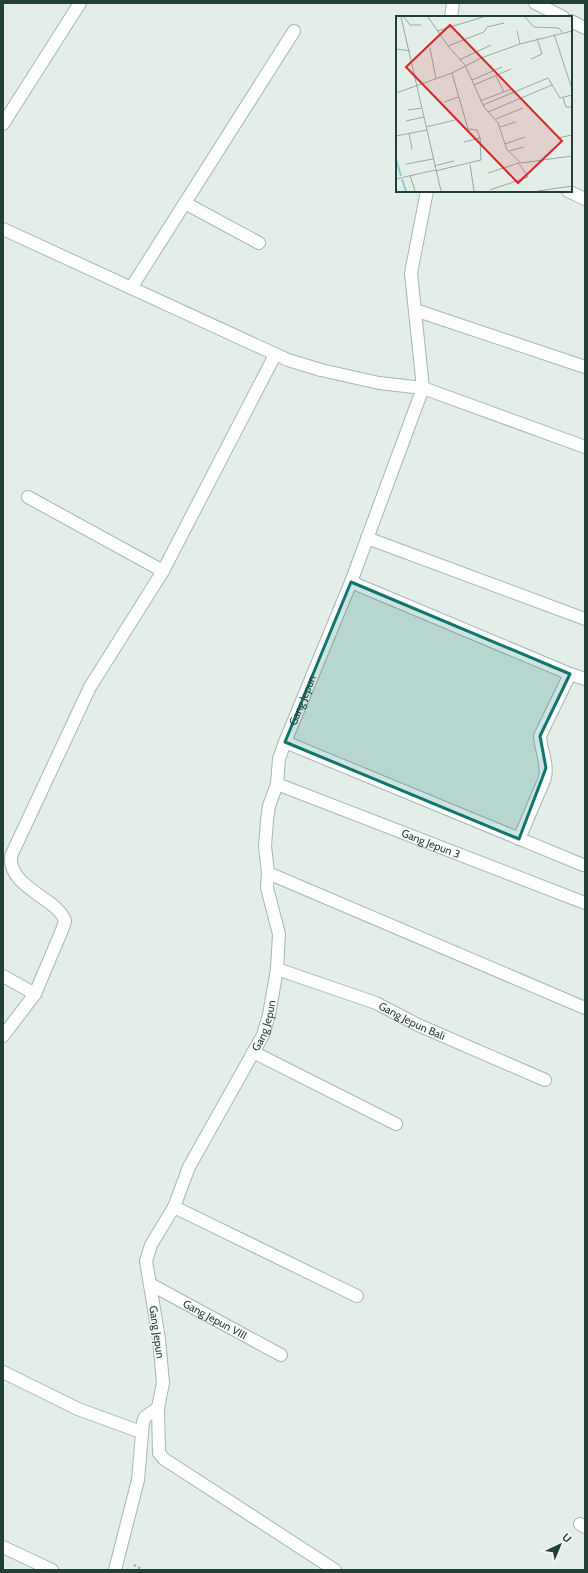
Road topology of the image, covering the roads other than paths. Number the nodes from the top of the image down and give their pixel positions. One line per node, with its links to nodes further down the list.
1 (80, 3): 9 (street)
2 (453, 3): 4 (street)
3 (535, 3): 5 (street)
4 (451, 16)
5 (561, 16)
6 (572, 22): 7 (street)
7 (585, 28)
8 (294, 31): 13 (street)
9 (3, 124)
10 (427, 192): 17 (street)
11 (570, 192): 12 (street)
12 (585, 199)
13 (185, 203): 15 (street); 16 (street)
14 (3, 229): 16 (street)
15 (259, 242)
16 (131, 288): 18 (street)
17 (416, 310): 19 (street); 20 (street)
18 (275, 354): 20 (street); 24 (street)
19 (585, 367)
20 (423, 388): 21 (street); 23 (street, Gang Jepun)
21 (585, 447)
22 (28, 497): 24 (street)
23 (367, 538): 25 (street, Gang Jepun); 26 (street)
24 (163, 571): 37 (street)
25 (351, 582): 27 (street); 29 (street, Gang Jepun)
26 (585, 620)
27 (570, 674): 28 (street); 31 (street)
28 (585, 679)
29 (285, 742): 30 (street, Gang Jepun); 31 (street)
30 (277, 784): 33 (street, Gang Jepun); 34 (street, Gang Jepun 3)
31 (519, 839): 32 (street)
32 (583, 865)
33 (268, 873): 35 (street, Gang Jepun); 38 (street)
34 (585, 904)
35 (277, 969): 40 (street, Gang Jepun); 41 (street, Gang Jepun Bali)
36 (3, 976): 37 (street)
37 (35, 994): 39 (street)
38 (585, 1008)
39 (3, 1036)
40 (253, 1052): 42 (street); 43 (street, Gang Jepun)
41 (545, 1080)
42 (396, 1124)
43 (174, 1207): 44 (street, Gang Jepun); 45 (street)
44 (150, 1284): 46 (street, Gang Jepun VIII); 48 (street, Gang Jepun)
45 (357, 1296)
46 (281, 1355)
47 (3, 1372): 49 (street)
48 (158, 1408): 49 (street); 53 (street, Gang Jepun)
49 (142, 1432): 52 (street)
50 (3, 1547): 51 (street)
51 (52, 1570)
52 (115, 1570)
53 (335, 1570)

